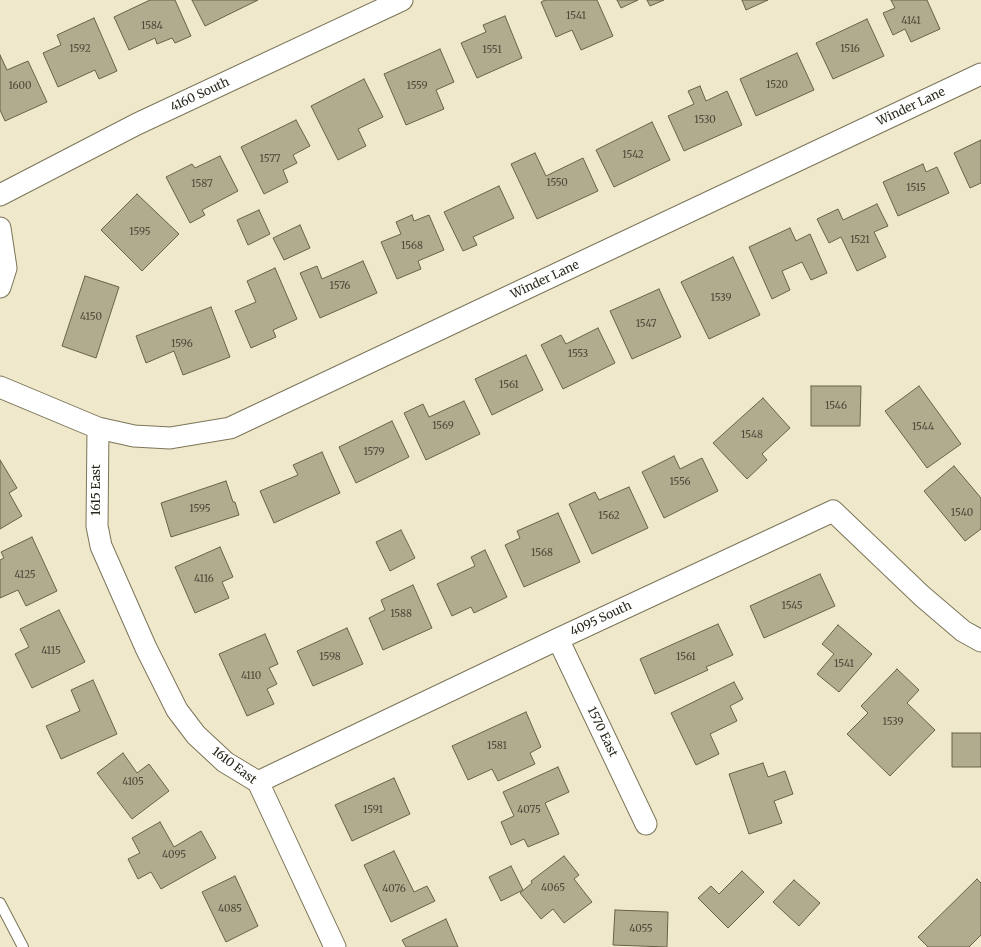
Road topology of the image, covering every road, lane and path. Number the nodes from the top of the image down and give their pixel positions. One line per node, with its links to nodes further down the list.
1 (402, 0): 3 (street, 4160 South)
2 (981, 74): 7 (street, Winder Lane)
3 (0, 195)
4 (0, 228): 5 (street)
5 (0, 287)
6 (0, 387): 7 (street)
7 (98, 428): 10 (street, 1615 East)
8 (558, 639): 9 (street, 4095 South); 11 (street, 4095 South); 12 (street, 1570 East)
9 (981, 641)
10 (146, 648): 11 (street, 1610 East)
11 (258, 782): 15 (street, 1610 East)
12 (646, 824)
13 (0, 903): 14 (lane)
14 (23, 947)
15 (335, 947)

